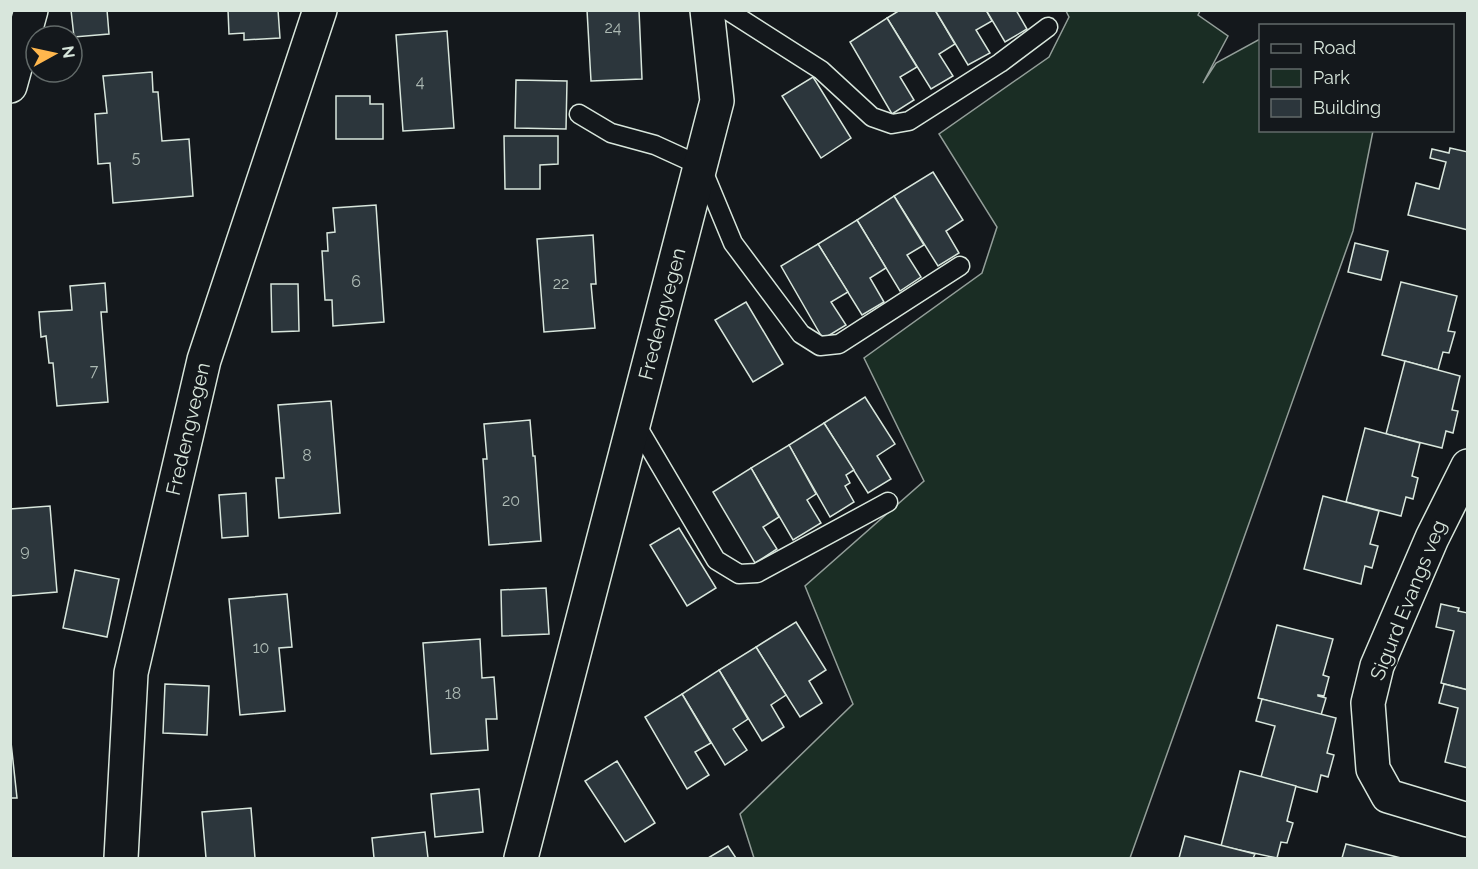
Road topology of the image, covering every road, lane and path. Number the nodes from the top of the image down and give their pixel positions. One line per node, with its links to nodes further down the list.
1 (31, 10): 6 (street)
2 (320, 10): 14 (street, Fredengvegen)
3 (707, 10): 8 (street, Fredengvegen)
4 (727, 10): 5 (lane)
5 (1048, 27)
6 (10, 86)
7 (579, 114): 8 (lane)
8 (701, 166): 9 (lane); 10 (street, Fredengvegen)
9 (960, 266)
10 (634, 421): 12 (lane); 15 (street, Fredengvegen)
11 (1467, 466): 13 (street, Sigurd Evangs veg)
12 (888, 502)
13 (1467, 819)
14 (121, 858)
15 (521, 858)

